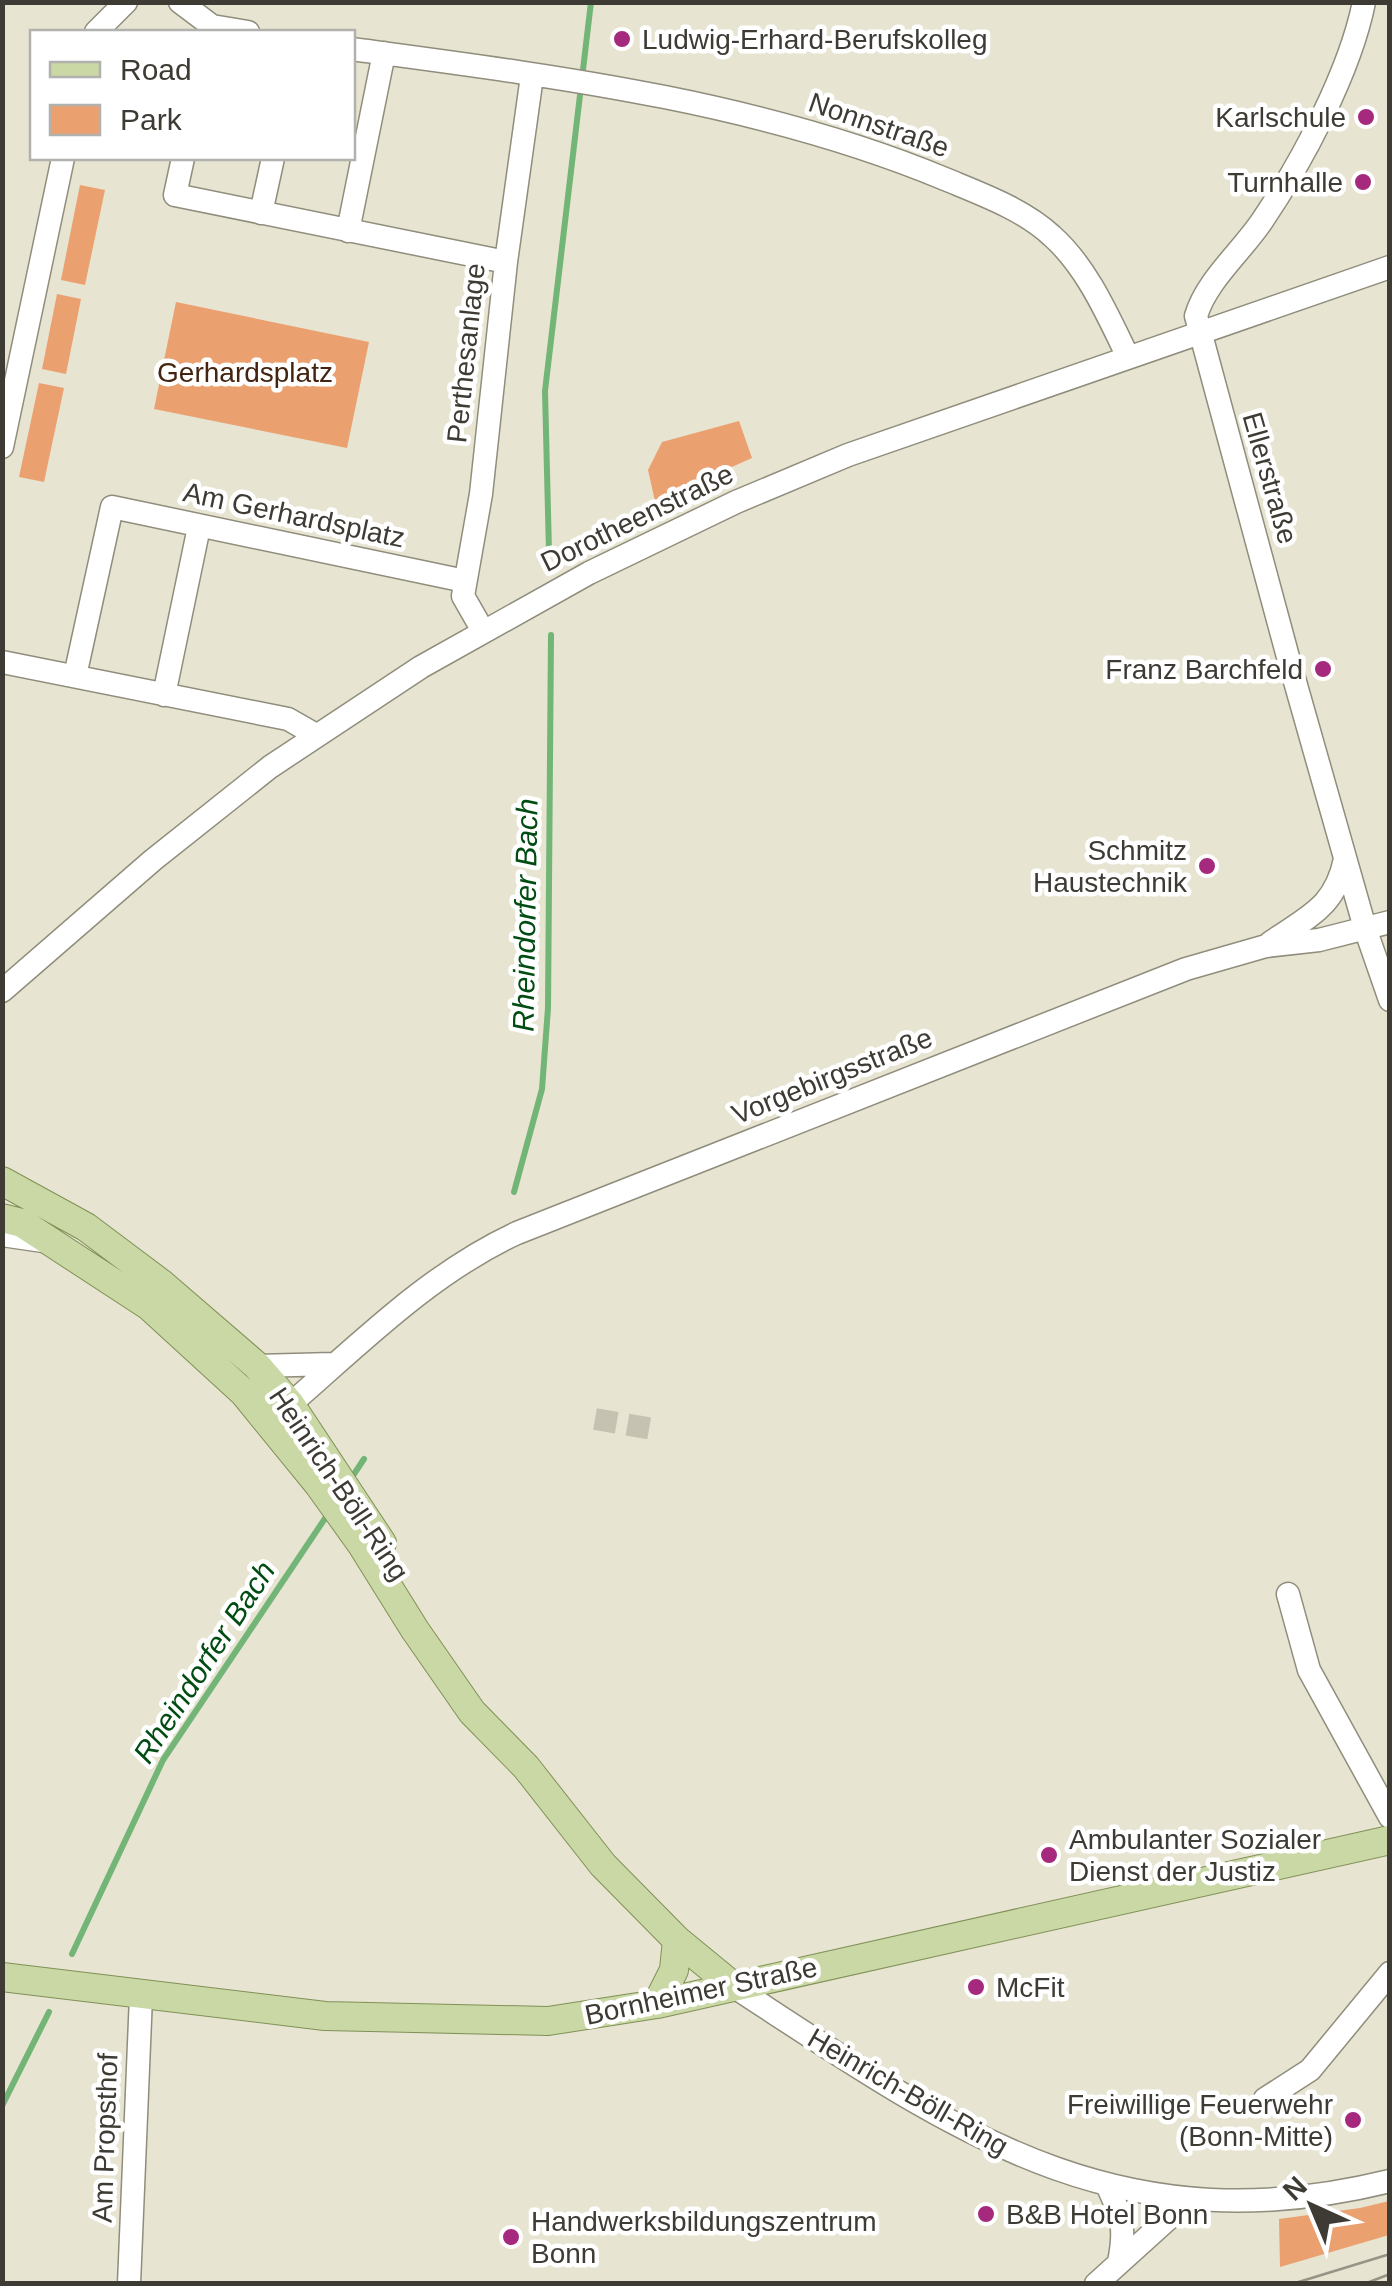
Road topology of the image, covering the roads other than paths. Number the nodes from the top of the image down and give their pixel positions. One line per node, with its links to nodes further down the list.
1 (126, 2): 5 (street)
2 (180, 2): 4 (street)
3 (1364, 2): 16 (street)
4 (212, 29)
5 (98, 30)
6 (355, 49): 7 (street, Nonnstraße)
7 (384, 53): 8 (street, Nonnstraße); 13 (street)
8 (532, 76): 14 (street, Perthesanlage); 17 (street, Nonnstraße)
9 (64, 160): 18 (street)
10 (183, 160): 12 (street)
11 (273, 160): 12 (street)
12 (261, 213): 13 (street)
13 (348, 232): 14 (street)
14 (506, 262): 20 (street, Perthesanlage)
15 (1390, 267): 16 (street, Dorotheenstraße)
16 (1198, 334): 17 (street, Dorotheenstraße); 26 (street, Ellerstraße)
17 (1128, 358): 21 (street, Dorotheenstraße)
18 (2, 447)
19 (199, 527): 20 (street, Am Gerhardsplatz); 23 (street, Am Gerhardsplatz); 24 (street)
20 (464, 580): 21 (street)
21 (483, 631): 25 (street, Dorotheenstraße)
22 (2, 662): 23 (street)
23 (75, 676): 24 (street)
24 (164, 695): 25 (street)
25 (316, 735): 30 (street, Dorotheenstraße)
26 (1346, 856): 28 (street, Ellerstraße); 29 (street)
27 (1390, 922): 28 (street, Vorgebirgsstraße)
28 (1365, 928): 29 (street, Vorgebirgsstraße); 31 (street, Ellerstraße)
29 (1266, 946): 36 (street, Vorgebirgsstraße)
30 (2, 991)
31 (1390, 1000)
32 (2, 1181): 37 (main road, Heinrich-Böll-Ring)
33 (2, 1218): 35 (main road, Heinrich-Böll-Ring)
34 (2, 1235): 35 (street)
35 (49, 1242): 38 (main road, Heinrich-Böll-Ring)
36 (333, 1364): 37 (street); 38 (street, Vorgebirgsstraße)
37 (257, 1366): 38 (main road, Heinrich-Böll-Ring)
38 (280, 1413): 42 (main road, Heinrich-Böll-Ring)
39 (1288, 1594): 40 (street)
40 (1390, 1817)
41 (1390, 1840): 45 (main road, Bornheimer Straße)
42 (678, 1940): 45 (main road, Heinrich-Böll-Ring); 47 (main road)
43 (1390, 1974): 48 (street)
44 (2, 1977): 46 (main road, Bornheimer Straße)
45 (733, 1986): 47 (main road, Bornheimer Straße); 50 (street, Heinrich-Böll-Ring)
46 (141, 1996): 47 (main road, Bornheimer Straße); 53 (street, Am Propsthof)
47 (657, 2004)
48 (1264, 2099)
49 (1390, 2181): 51 (street, Heinrich-Böll-Ring)
50 (1107, 2186): 51 (street, Heinrich-Böll-Ring); 52 (street)
51 (1190, 2199): 52 (street)
52 (1119, 2262): 54 (street)
53 (129, 2284)
54 (1096, 2284)

